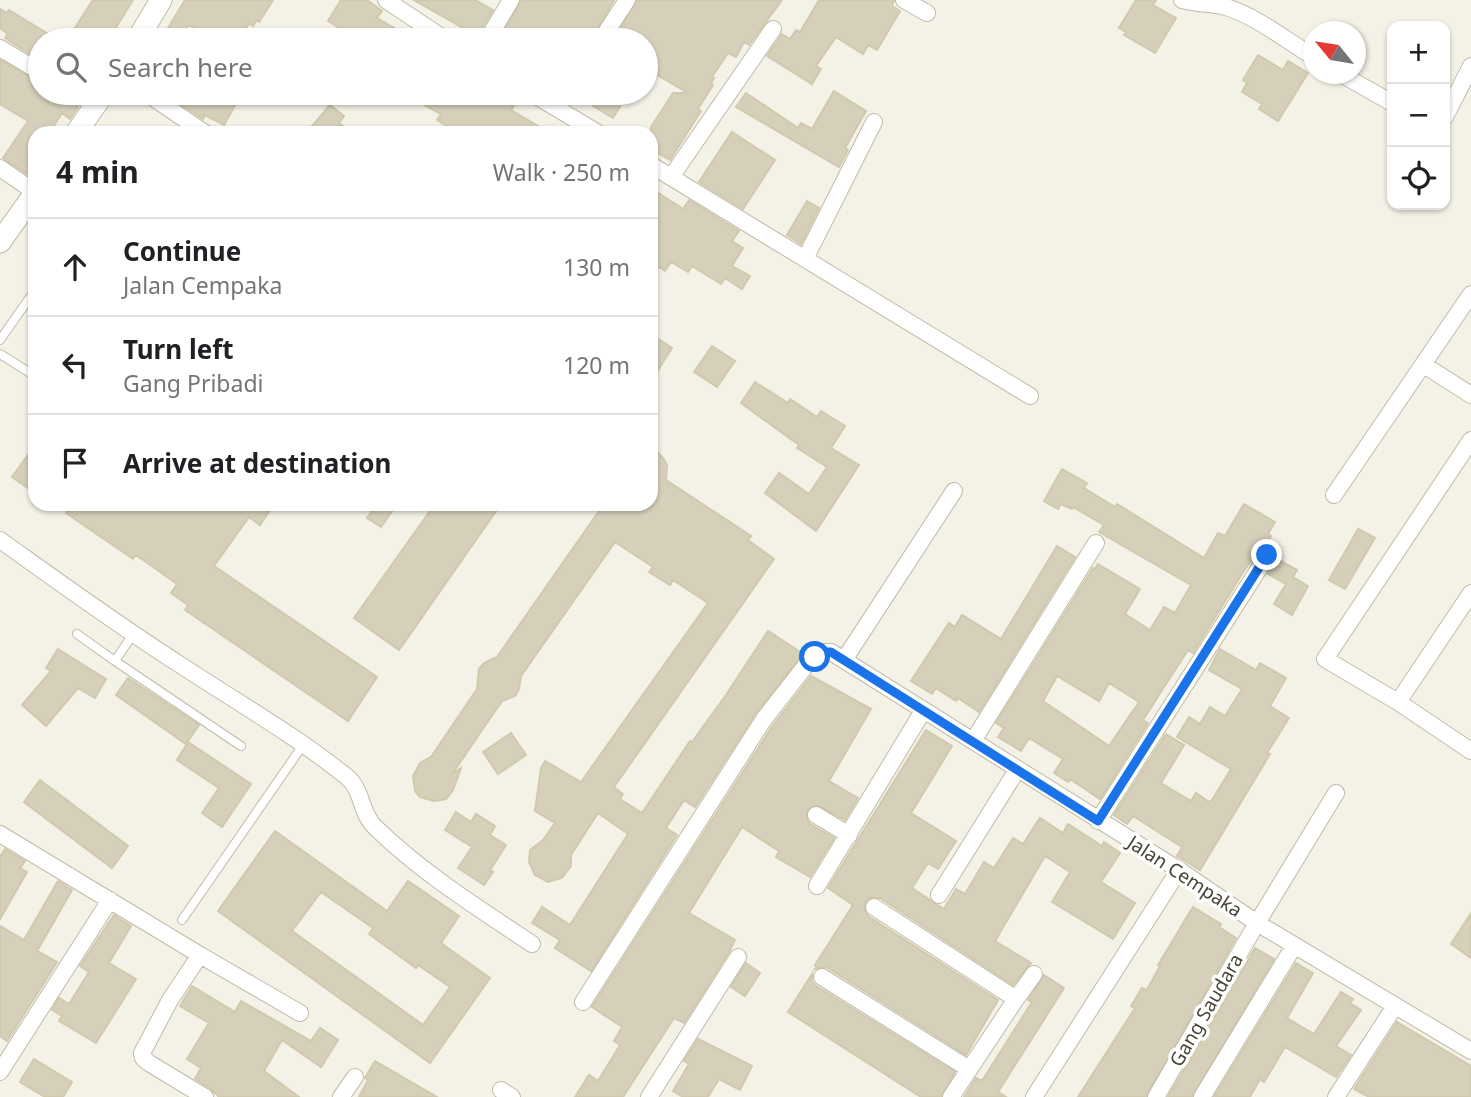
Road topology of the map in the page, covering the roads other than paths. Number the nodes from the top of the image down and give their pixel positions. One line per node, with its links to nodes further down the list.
1 (386, 0): 9 (street)
2 (511, 0): 10 (street)
3 (627, 0): 11 (street)
4 (904, 0): 7 (street)
5 (1182, 0): 14 (street)
6 (156, 2): 8 (street)
7 (927, 13)
8 (143, 28)
9 (428, 28)
10 (494, 28)
11 (609, 28)
12 (773, 29): 31 (street)
13 (0, 48): 15 (street)
14 (1303, 50)
15 (28, 65)
16 (1471, 66): 23 (street)
17 (1359, 84): 18 (street)
18 (1387, 100)
19 (96, 105): 26 (street)
20 (164, 105): 27 (street)
21 (552, 105): 24 (street)
22 (559, 105): 24 (street)
23 (1450, 107)
24 (557, 108): 28 (street)
25 (874, 122): 35 (street)
26 (81, 126)
27 (195, 126)
28 (587, 126)
29 (0, 168): 32 (street)
30 (658, 169): 31 (street)
31 (671, 177): 35 (street)
32 (28, 187)
33 (28, 202): 34 (street)
34 (0, 242)
35 (805, 259): 43 (street)
36 (1471, 294): 40 (street)
37 (28, 300): 38 (lane)
38 (0, 340)
39 (0, 354): 41 (lane)
40 (1424, 365): 42 (street); 46 (street)
41 (28, 372)
42 (1471, 395)
43 (1030, 396)
44 (1471, 440): 55 (street)
45 (954, 491): 53 (street)
46 (1334, 495)
47 (0, 540): 52 (street)
48 (1097, 543): 57 (street)
49 (1267, 555): 64 (street)
50 (1471, 593): 55 (street)
51 (77, 634): 54 (lane)
52 (133, 634): 54 (lane); 58 (street)
53 (838, 656): 56 (street, Jalan Cempaka); 81 (street)
54 (115, 661): 59 (lane)
55 (1398, 702): 60 (street)
56 (923, 711): 57 (street, Jalan Cempaka); 66 (street)
57 (973, 741): 61 (street, Jalan Cempaka)
58 (303, 745): 72 (lane); 74 (street)
59 (241, 746)
60 (1471, 750)
61 (1017, 770): 64 (street, Jalan Cempaka); 69 (street)
62 (1336, 793): 73 (street, Gang Saudara)
63 (816, 816): 66 (street)
64 (1098, 821): 67 (street, Jalan Cempaka)
65 (0, 834): 70 (street)
66 (849, 835): 68 (street)
67 (1179, 870): 73 (street, Jalan Cempaka); 92 (street)
68 (817, 886)
69 (939, 895)
70 (110, 901): 76 (street); 86 (street)
71 (874, 907): 80 (street)
72 (182, 920)
73 (1256, 923): 75 (street, Jalan Cempaka); 93 (street, Gang Saudara)
74 (533, 944)
75 (1294, 946): 82 (street, Jalan Cempaka); 94 (street)
76 (200, 955): 83 (street); 88 (street)
77 (738, 957): 90 (street)
78 (1034, 974): 80 (street)
79 (822, 976): 85 (street)
80 (1016, 999): 85 (street)
81 (583, 1002)
82 (1395, 1006): 84 (street, Jalan Cempaka); 95 (street)
83 (300, 1013)
84 (1471, 1051)
85 (968, 1069): 91 (street)
86 (0, 1072)
87 (355, 1077): 89 (street)
88 (205, 1097)
89 (341, 1097)
90 (649, 1097)
91 (951, 1097)
92 (1034, 1097)
93 (1156, 1097)
94 (1202, 1097)
95 (1336, 1097)

